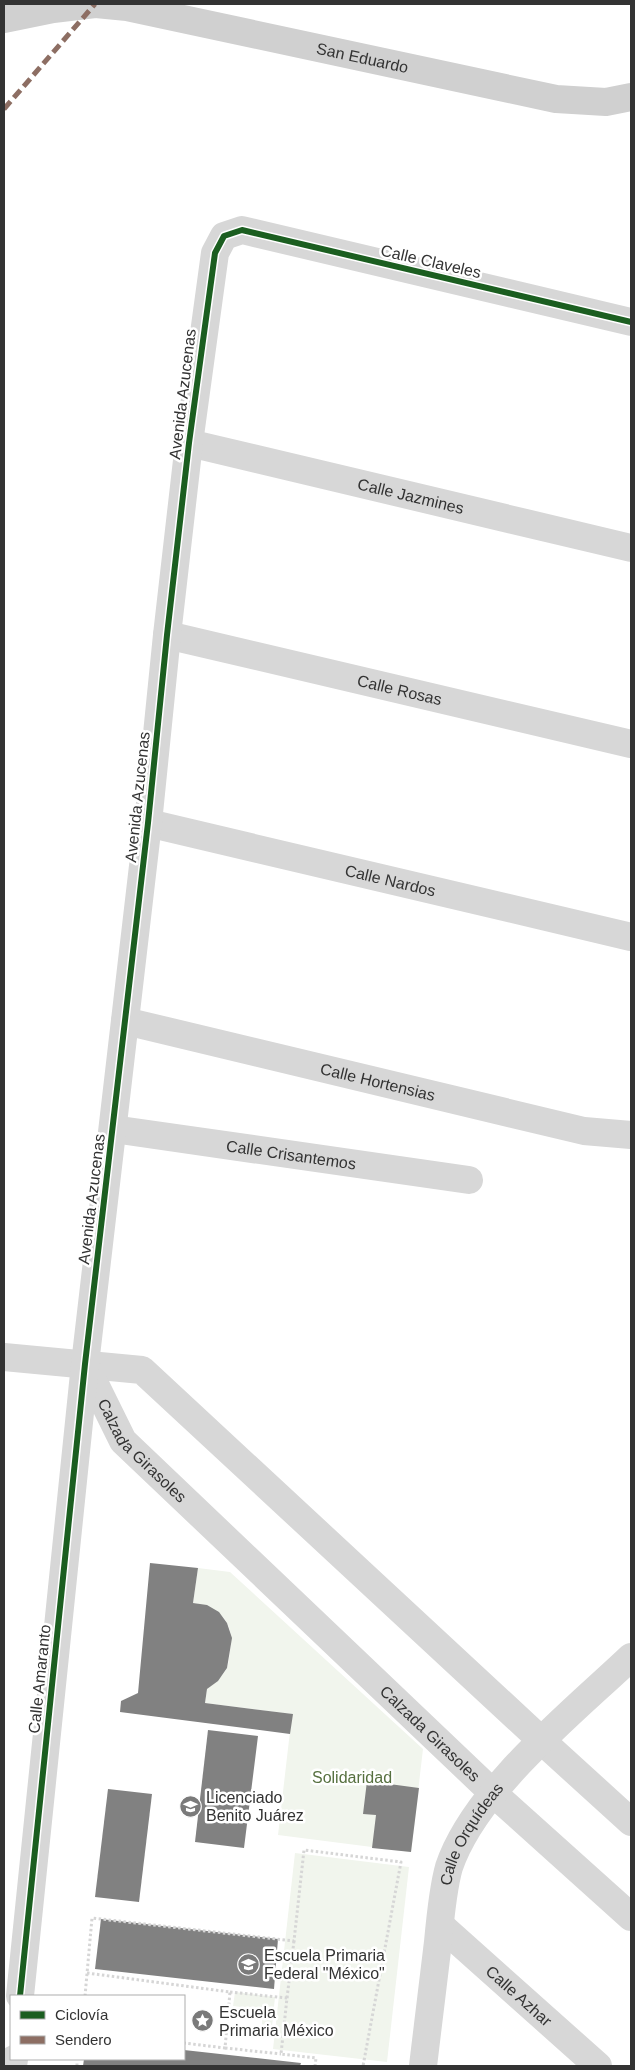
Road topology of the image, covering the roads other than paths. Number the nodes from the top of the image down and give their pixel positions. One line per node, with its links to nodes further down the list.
1 (96, 4): 2 (street, San Eduardo); 4 (street, San Eduardo)
2 (54, 6): 3 (street, San Eduardo)
3 (4, 19)
4 (631, 97)
5 (224, 236): 6 (street, Calle Claveles); 7 (street, Avenida Azucenas)
6 (631, 322)
7 (189, 443): 8 (street, Calle Jazmines); 9 (street, Avenida Azucenas)
8 (631, 548)
9 (167, 635): 10 (street, Calle Rosas); 11 (street, Avenida Azucenas)
10 (631, 744)
11 (148, 823): 12 (street, Calle Nardos); 13 (street, Avenida Azucenas)
12 (631, 936)
13 (125, 1021): 14 (street, Avenida Azucenas); 15 (street, Calle Hortensias)
14 (113, 1129): 16 (street, Calle Crisantemos); 18 (street, Avenida Azucenas)
15 (631, 1134)
16 (469, 1180)
17 (4, 1357): 18 (street)
18 (86, 1364): 20 (street); 21 (street, Calzada Girasoles); 25 (street, Calle Amaranto)
19 (631, 1657): 20 (street, Calle Orquídeas)
20 (542, 1742): 21 (street, Calle Orquídeas); 22 (street)
21 (492, 1793): 23 (street, Calzada Girasoles); 24 (street, Calle Orquídeas)
22 (631, 1822)
23 (631, 1917)
24 (440, 1925): 26 (street, Calle Orquídeas); 27 (street, Calle Azhar)
25 (20, 1995)
26 (423, 2066)
27 (598, 2066)

